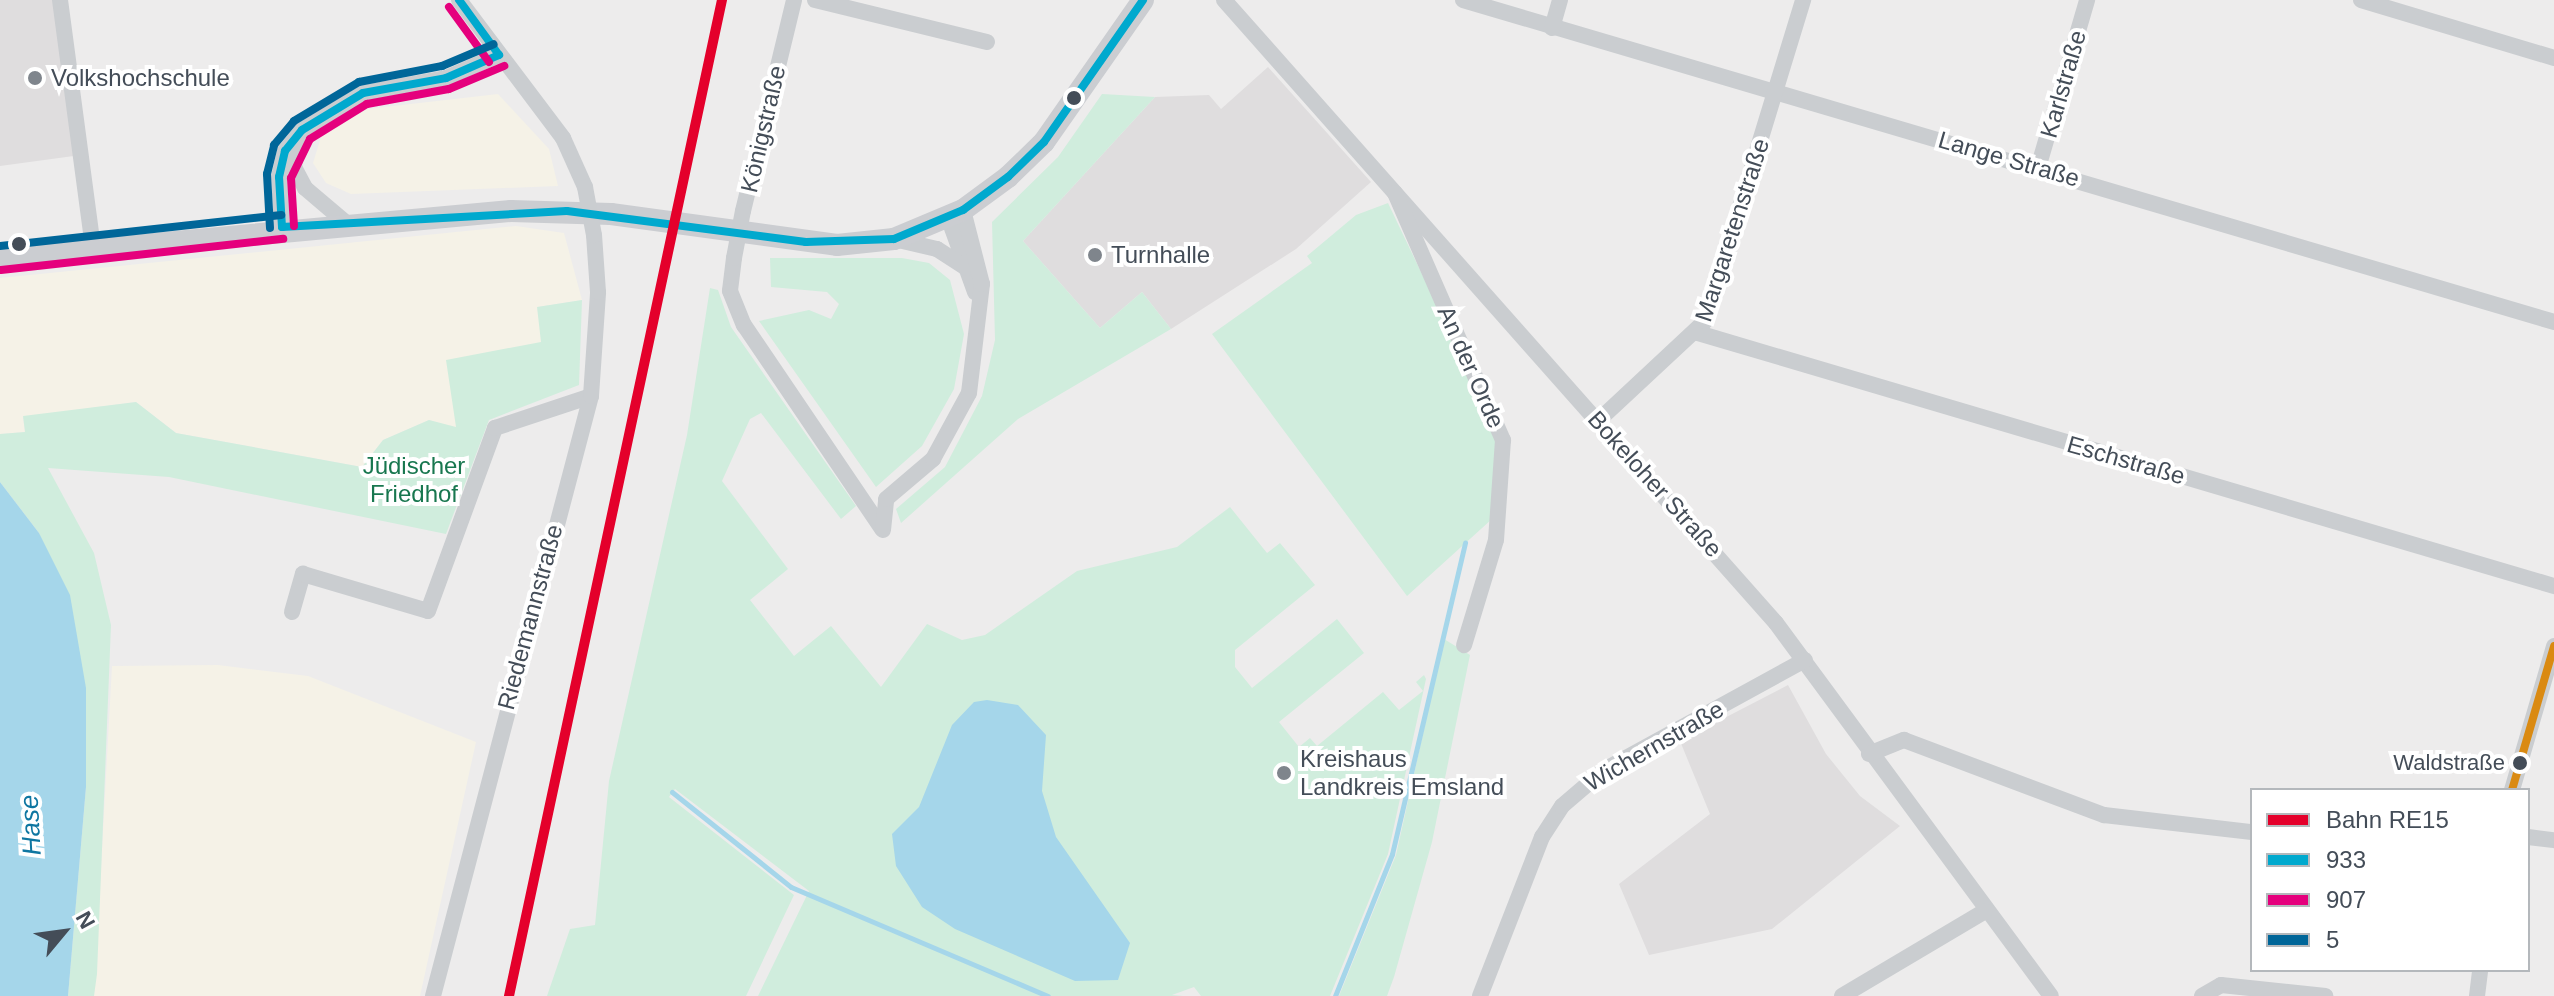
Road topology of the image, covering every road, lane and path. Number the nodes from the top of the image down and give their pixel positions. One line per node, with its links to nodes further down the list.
1 (60, 0): 24 (street)
2 (459, 0): 14 (street, Riedemannstraße)
3 (794, 0): 27 (street, Königstraße, bridge)
4 (815, 0): 13 (street)
5 (1143, 0): 20 (street)
6 (1224, 0): 19 (street, Bokeloher Straße)
7 (1463, 0): 12 (street, Lange Straße)
8 (1560, 0): 12 (street)
9 (1803, 0): 16 (street, Margaretenstraße)
10 (2087, 0): 18 (street, Karlstraße)
11 (2361, 0): 15 (street)
12 (1552, 28): 16 (street, Lange Straße)
13 (987, 42)
14 (499, 55): 17 (street); 30 (street, Riedemannstraße, bridge)
15 (2554, 58)
16 (1776, 91): 18 (street, Lange Straße); 29 (street, Margaretenstraße)
17 (297, 135): 21 (street); 22 (street)
18 (2038, 168): 28 (street, Lange Straße)
19 (1395, 190): 31 (street, Bokeloher Straße); 34 (street, An der Orde)
20 (955, 214): 23 (street); 26 (street); 27 (street)
21 (345, 222): 22 (street); 23 (street)
22 (282, 227): 24 (street)
23 (894, 239): 26 (street)
24 (93, 246): 25 (street)
25 (0, 258)
26 (968, 269): 27 (street)
27 (979, 305)
28 (2554, 322)
29 (1698, 333): 31 (street, Margaretenstraße); 32 (street, Eschstraße)
30 (591, 396): 33 (street); 44 (street, Riedemannstraße)
31 (1599, 420): 36 (street, Bokeloher Straße)
32 (2554, 586)
33 (292, 612)
34 (1464, 645)
35 (2554, 646): 38 (street)
36 (1805, 660): 37 (street, Bokeloher Straße); 45 (street, Wichernstraße)
37 (1869, 754): 39 (street); 42 (street, Bokeloher Straße)
38 (2513, 788)
39 (2250, 832)
40 (2530, 837): 41 (street)
41 (2554, 840)
42 (1985, 911): 46 (street); 47 (street, Bokeloher Straße)
43 (2480, 972): 50 (street)
44 (433, 996)
45 (1480, 996)
46 (1842, 996)
47 (2051, 996)
48 (2202, 996): 49 (street)
49 (2325, 996)
50 (2477, 996)

